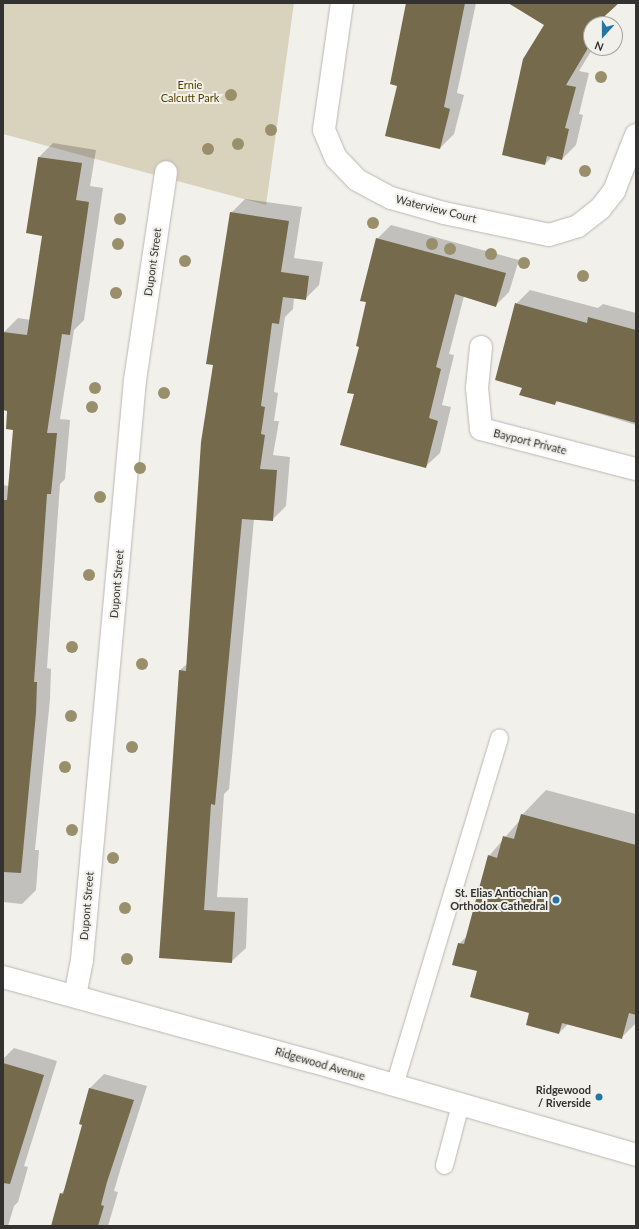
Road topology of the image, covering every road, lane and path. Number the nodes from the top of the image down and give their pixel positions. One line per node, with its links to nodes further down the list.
1 (342, 3): 2 (street, Waterview Court)
2 (635, 139)
3 (166, 172): 8 (street, Dupont Street)
4 (480, 347): 5 (street, Bayport Private)
5 (636, 468)
6 (499, 738): 9 (lane)
7 (3, 978): 8 (street, Ridgewood Avenue)
8 (75, 996): 9 (street, Ridgewood Avenue)
9 (394, 1085): 10 (street, Ridgewood Avenue)
10 (460, 1104): 11 (street, Ridgewood Avenue); 12 (lane)
11 (636, 1155)
12 (444, 1165)

